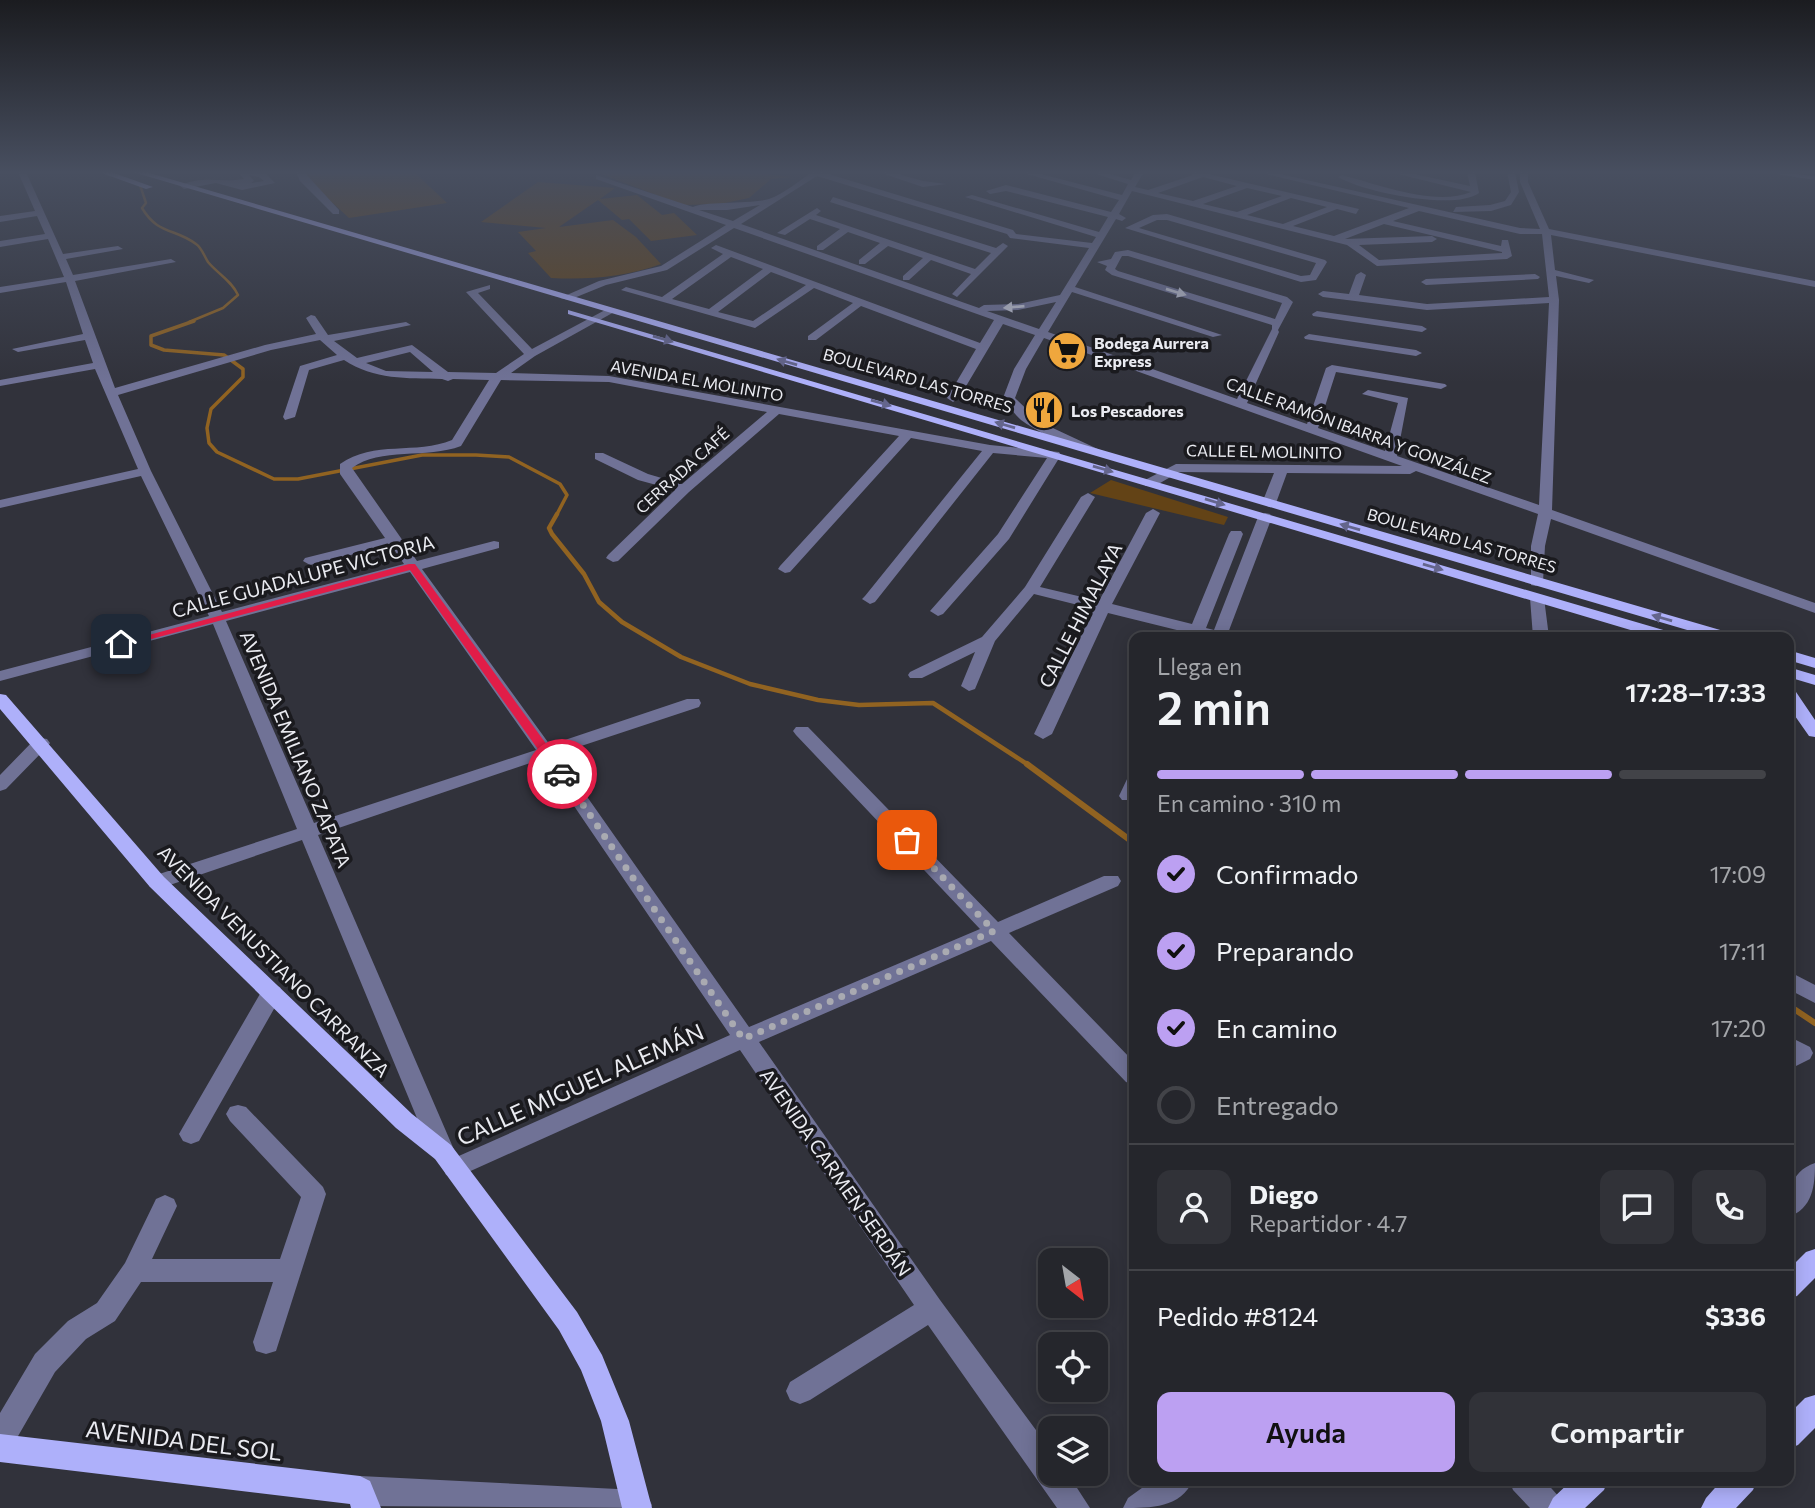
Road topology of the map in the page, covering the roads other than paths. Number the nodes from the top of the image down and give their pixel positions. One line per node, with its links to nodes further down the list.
1 (53, 242): 29 (street, AVENIDA EMILIANO ZAPATA)
2 (338, 242): 36 (main road)
3 (376, 242): 54 (main road, BOULEVARD LAS TORRES)
4 (708, 242): 54 (street)
5 (782, 242): 60 (street, CALLE RAMÓN IBARRA Y GONZÁLEZ)
6 (828, 242): 25 (street)
7 (887, 242): 33 (street)
8 (888, 242): 30 (street)
9 (967, 242): 26 (street)
10 (1007, 242): 26 (street)
11 (1051, 242): 22 (street)
12 (1096, 242): 22 (street)
13 (1175, 242): 28 (street)
14 (1245, 242): 28 (street)
15 (1259, 242): 28 (street)
16 (1346, 242): 21 (street)
17 (1361, 242): 21 (street)
18 (1477, 242): 21 (street)
19 (1547, 242): 37 (street)
20 (1611, 242): 46 (street)
21 (1350, 243)
22 (1093, 247): 31 (street)
23 (118, 248): 29 (street)
24 (716, 248): 27 (street)
25 (820, 248)
26 (998, 252): 38 (street)
27 (731, 253): 35 (street); 57 (street)
28 (1214, 254)
29 (60, 257): 42 (street, AVENIDA EMILIANO ZAPATA)
30 (929, 257): 38 (street); 41 (street)
31 (1085, 260): 34 (street); 51 (street)
32 (171, 262): 42 (street)
33 (862, 262)
34 (1112, 262): 69 (street, one-way to 69); 69 (street)
35 (770, 268): 45 (street); 63 (street)
36 (434, 271)
37 (1551, 272): 43 (street); 56 (street)
38 (977, 273): 52 (street)
39 (1361, 275): 55 (street)
40 (1535, 277): 59 (street)
41 (906, 278)
42 (70, 279): 48 (street); 73 (street, AVENIDA EMILIANO ZAPATA)
43 (1590, 280)
44 (473, 283): 47 (main road)
45 (814, 284): 58 (street); 63 (street)
46 (1815, 284)
47 (486, 286): 49 (main road); 80 (street)
48 (0, 290)
49 (499, 290)
50 (626, 290): 57 (street)
51 (1065, 293): 60 (street, one-way to 60); 71 (street); 72 (street)
52 (957, 294)
53 (1323, 294): 55 (street)
54 (565, 298): 62 (main road, BOULEVARD LAS TORRES)
55 (1353, 298): 59 (street)
56 (1554, 300): 59 (street); 111 (street)
57 (663, 301): 63 (street)
58 (860, 302): 76 (street); 77 (street)
59 (1422, 306): 70 (street)
60 (964, 307): 66 (street, CALLE RAMÓN IBARRA Y GONZÁLEZ)
61 (560, 309): 67 (main road, BOULEVARD LAS TORRES)
62 (611, 311): 67 (street); 97 (main road, BOULEVARD LAS TORRES, one-way to 62)
63 (709, 314)
64 (1317, 314): 70 (street)
65 (311, 318): 75 (street, AVENIDA EL MOLINITO)
66 (1000, 319): 71 (street, CALLE RAMÓN IBARRA Y GONZÁLEZ); 77 (street)
67 (597, 320): 80 (street); 98 (main road, BOULEVARD LAS TORRES, one-way to 98)
68 (406, 325): 75 (street)
69 (1276, 327): 91 (street)
70 (1422, 329): 74 (street)
71 (1041, 334): 91 (street, CALLE RAMÓN IBARRA Y GONZÁLEZ); 97 (street)
72 (1217, 335)
73 (89, 336): 78 (street); 82 (street, AVENIDA EMILIANO ZAPATA)
74 (1309, 337)
75 (323, 338): 81 (street, AVENIDA EL MOLINITO); 88 (street)
76 (812, 338)
77 (983, 348): 90 (street)
78 (18, 349)
79 (286, 350): 83 (street)
80 (531, 354): 85 (street)
81 (351, 358): 83 (street); 84 (street, AVENIDA EL MOLINITO); 84 (street)
82 (99, 365): 86 (street); 88 (street, AVENIDA EMILIANO ZAPATA)
83 (308, 366): 93 (street)
84 (447, 378): 85 (street, AVENIDA EL MOLINITO)
85 (495, 379): 92 (street, AVENIDA EL MOLINITO); 113 (street, AVENIDA CARMEN SERDÁN)
86 (0, 383)
87 (1441, 386): 94 (street)
88 (112, 393): 102 (street, AVENIDA EMILIANO ZAPATA)
89 (1368, 394): 100 (street)
90 (953, 398)
91 (1241, 403): 94 (street, CALLE RAMÓN IBARRA Y GONZÁLEZ)
92 (776, 410): 95 (street, AVENIDA EL MOLINITO); 106 (street, CERRADA CAFÉ)
93 (289, 417)
94 (1311, 429): 100 (street, CALLE RAMÓN IBARRA Y GONZÁLEZ)
95 (908, 434): 96 (street, AVENIDA EL MOLINITO); 118 (street)
96 (990, 449): 98 (street, AVENIDA EL MOLINITO); 121 (street)
97 (1099, 452): 104 (main road, BOULEVARD LAS TORRES)
98 (1055, 455): 105 (main road, BOULEVARD LAS TORRES, one-way to 105); 124 (street)
99 (599, 456): 106 (street)
100 (1390, 458): 103 (street, CALLE RAMÓN IBARRA Y GONZÁLEZ)
101 (1282, 469): 103 (street, CALLE EL MOLINITO); 104 (street, CALLE EL MOLINITO); 109 (street)
102 (145, 471): 108 (street); 125 (street, AVENIDA EMILIANO ZAPATA)
103 (1424, 471): 111 (street, CALLE RAMÓN IBARRA Y GONZÁLEZ)
104 (1165, 472): 105 (street, CALLE EL MOLINITO); 109 (main road, BOULEVARD LAS TORRES)
105 (1150, 483): 109 (main road, BOULEVARD LAS TORRES, one-way to 109)
106 (684, 489): 115 (street, CERRADA CAFÉ)
107 (1088, 497): 119 (street)
108 (0, 504)
109 (1267, 510): 120 (main road, BOULEVARD LAS TORRES); 129 (street)
110 (1153, 513): 122 (street, CALLE HIMALAYA)
111 (1545, 513): 120 (street); 123 (street, CALLE RAMÓN IBARRA Y GONZÁLEZ)
112 (1237, 534): 128 (street)
113 (393, 540): 116 (street); 117 (street, AVENIDA CARMEN SERDÁN)
114 (494, 545): 117 (street, CALLE GUADALUPE VICTORIA)
115 (613, 558)
116 (310, 561)
117 (412, 566): 125 (street, CALLE GUADALUPE VICTORIA); 151 (street, AVENIDA CARMEN SERDÁN)
118 (785, 569)
119 (1031, 589): 122 (street); 134 (street)
120 (1536, 590): 126 (main road, BOULEVARD LAS TORRES); 130 (street); 133 (main road, BOULEVARD LAS TORRES, one-way to 120)
121 (870, 599)
122 (1103, 607): 127 (street); 149 (street, CALLE HIMALAYA)
123 (1815, 608)
124 (938, 611)
125 (218, 619): 141 (street, CALLE GUADALUPE VICTORIA); 153 (street, AVENIDA EMILIANO ZAPATA)
126 (1645, 629): 131 (main road); 132 (main road, BOULEVARD LAS TORRES)
127 (1190, 632)
128 (1198, 632)
129 (1223, 632)
130 (1540, 632)
131 (1653, 632)
132 (1655, 632)
133 (1708, 632)
134 (988, 639): 140 (street); 143 (street)
135 (1794, 648): 136 (main road)
136 (1815, 650)
137 (1794, 657): 138 (main road)
138 (1815, 663)
139 (1794, 674): 142 (main road)
140 (916, 675)
141 (0, 676)
142 (1815, 680)
143 (969, 687)
144 (0, 699): 150 (main road, AVENIDA VENUSTIANO CARRANZA)
145 (1794, 702): 148 (main road)
146 (693, 703): 151 (street)
147 (802, 731): 156 (street)
148 (1815, 732)
149 (1043, 734)
150 (41, 743): 152 (street); 155 (main road, AVENIDA VENUSTIANO CARRANZA)
151 (546, 752): 153 (street); 160 (street, AVENIDA CARMEN SERDÁN)
152 (0, 785)
153 (309, 830): 155 (street); 164 (street, AVENIDA EMILIANO ZAPATA)
154 (1111, 881): 156 (street, CALLE MIGUEL ALEMÁN)
155 (157, 882): 158 (main road, AVENIDA VENUSTIANO CARRANZA)
156 (994, 931): 160 (street, CALLE MIGUEL ALEMÁN); 161 (street)
157 (1794, 983): 159 (street)
158 (272, 993): 163 (street); 164 (main road, AVENIDA VENUSTIANO CARRANZA)
159 (1815, 995)
160 (743, 1039): 164 (street, CALLE MIGUEL ALEMÁN); 172 (street, AVENIDA CARMEN SERDÁN)
161 (1129, 1071)
162 (238, 1114): 169 (street)
163 (191, 1134)
164 (449, 1160): 186 (main road, AVENIDA VENUSTIANO CARRANZA)
165 (1815, 1173): 166 (street)
166 (1794, 1199)
167 (165, 1206): 170 (street)
168 (1815, 1260): 171 (main road)
169 (289, 1270): 170 (street); 173 (street)
170 (134, 1271): 177 (street)
171 (1794, 1282)
172 (931, 1308): 174 (street); 179 (street, AVENIDA CARMEN SERDÁN)
173 (266, 1342)
174 (800, 1391)
175 (1815, 1408): 176 (main road)
176 (1794, 1429)
177 (0, 1440)
178 (0, 1448): 185 (main road, AVENIDA DEL SOL)
179 (1038, 1456)
180 (1059, 1486): 187 (street, AVENIDA CARMEN SERDÁN)
181 (1170, 1486): 188 (street)
182 (1529, 1486): 189 (street)
183 (1587, 1486): 190 (main road)
184 (1737, 1486): 191 (main road)
185 (363, 1500): 186 (street, AVENIDA DEL SOL)
186 (637, 1507)
187 (1075, 1508)
188 (1138, 1508)
189 (1550, 1508)
190 (1563, 1508)
191 (1716, 1508)

